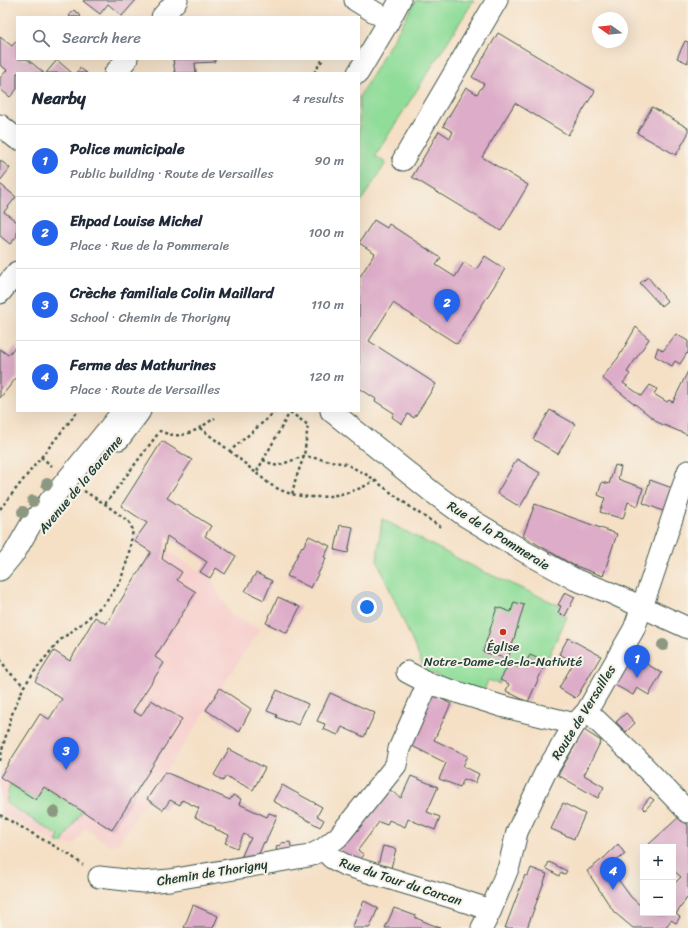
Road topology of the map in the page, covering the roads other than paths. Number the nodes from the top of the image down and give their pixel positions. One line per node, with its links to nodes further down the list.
1 (177, 0): 5 (street)
2 (355, 0): 6 (street)
3 (400, 0): 6 (street)
4 (498, 0): 10 (street)
5 (163, 16)
6 (389, 21): 7 (street)
7 (359, 72)
8 (0, 125): 9 (street)
9 (16, 138)
10 (403, 160)
11 (16, 273): 12 (street)
12 (0, 293)
13 (122, 412): 17 (street, Avenue de la Garenne)
14 (139, 412): 17 (street, Avenue de la Garenne)
15 (332, 412): 19 (street, Rue de la Pommeraie)
16 (687, 473): 19 (street, Route de Versailles)
17 (15, 552): 18 (street, Avenue de la Garenne)
18 (0, 570)
19 (642, 607): 20 (street, Rue de la Pommeraie); 23 (street, Route de Versailles)
20 (688, 628)
21 (407, 672): 22 (street)
22 (428, 683): 23 (street); 25 (street, Rue du Tour du Carcan)
23 (581, 717): 24 (street); 27 (street, Route de Versailles)
24 (688, 812)
25 (323, 849): 26 (street, Chemin de Thorigny); 27 (street, Rue du Tour du Carcan)
26 (99, 876)
27 (487, 919)

